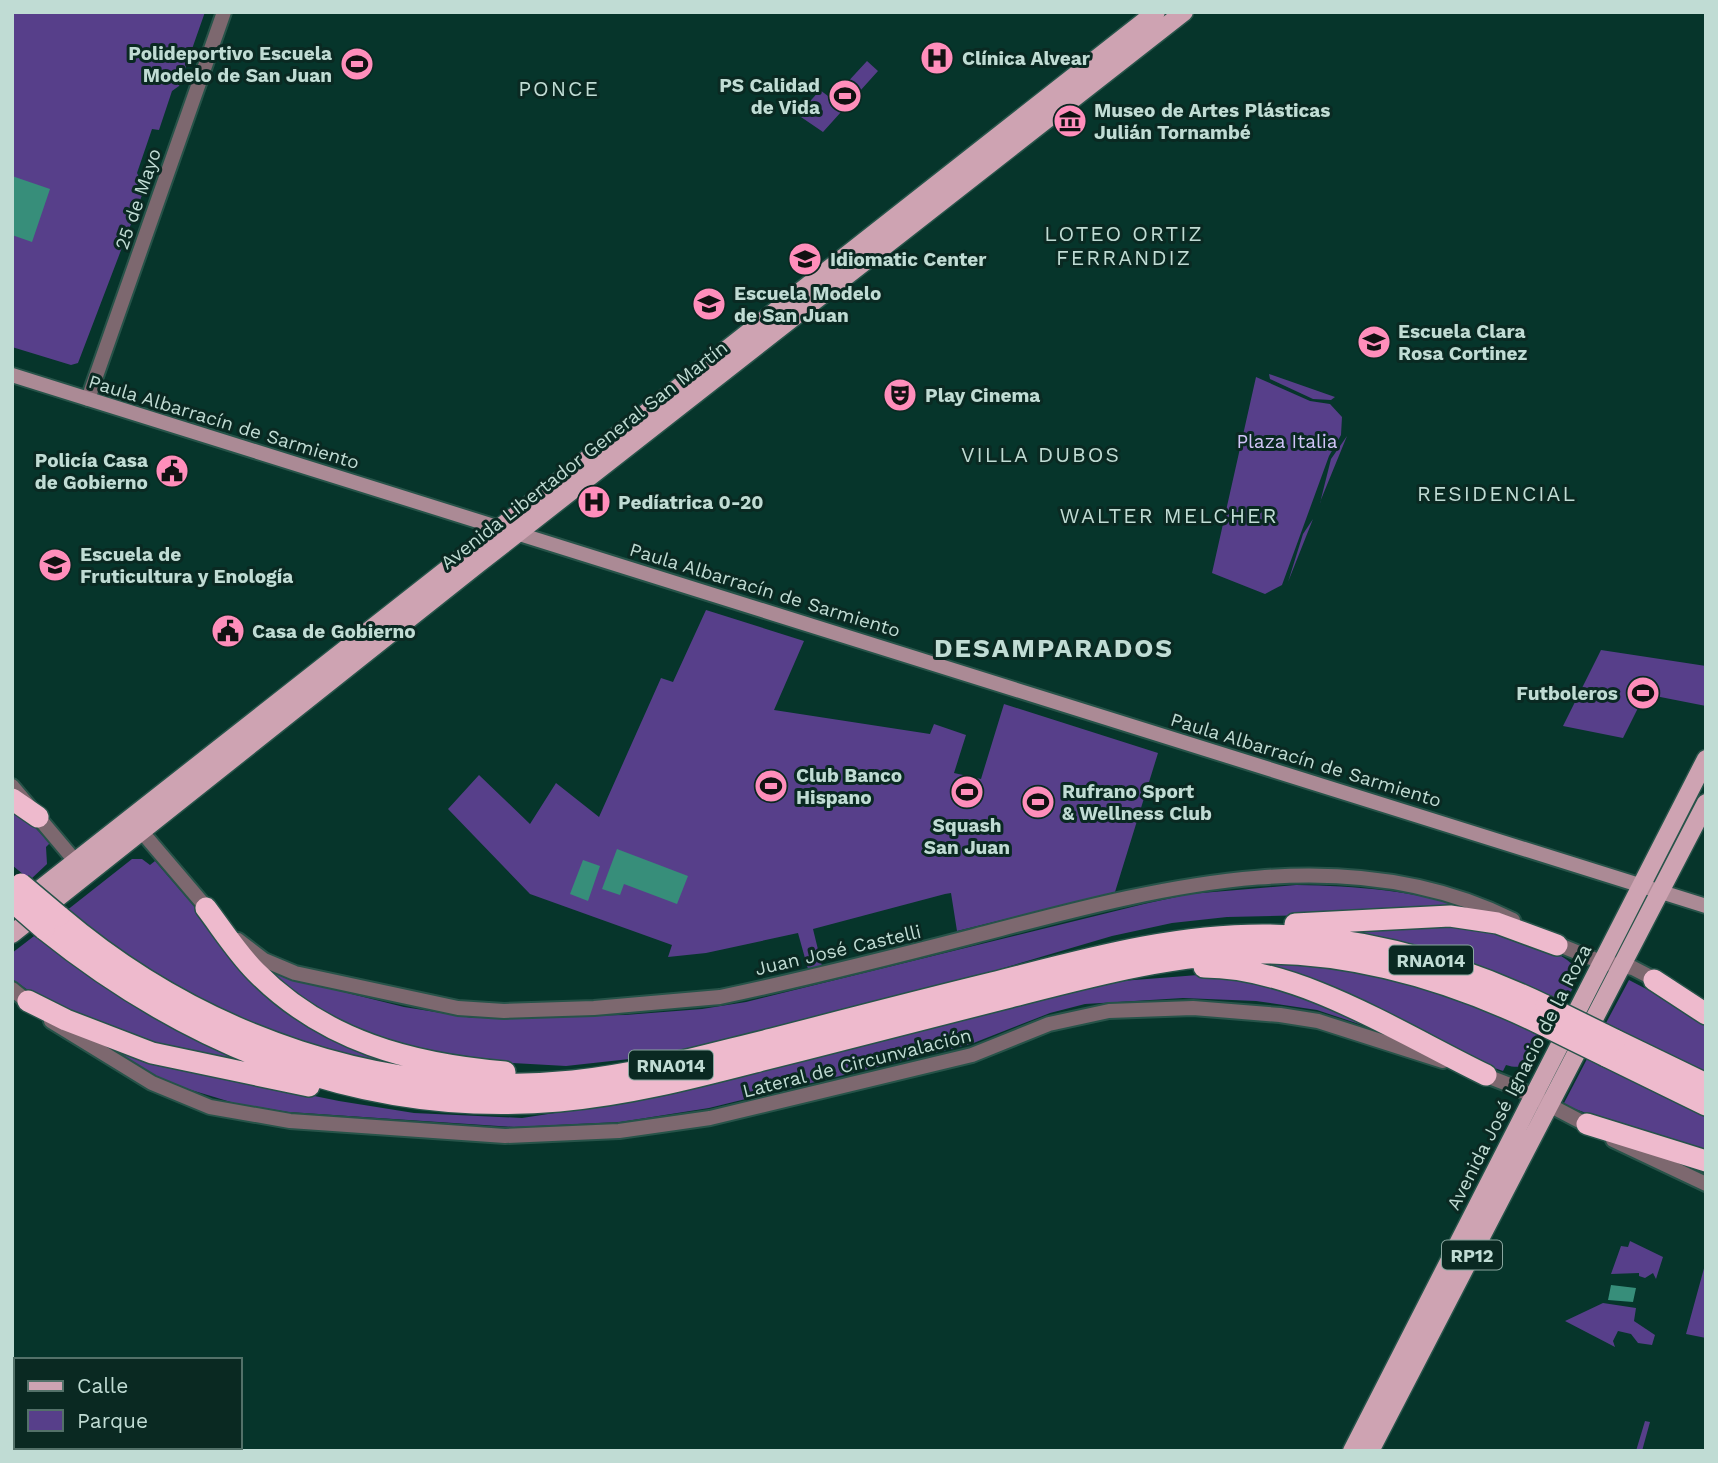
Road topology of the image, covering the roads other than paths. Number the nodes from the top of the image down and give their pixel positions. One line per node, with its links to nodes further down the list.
1 (224, 12): 5 (street, 25 de Mayo)
2 (1156, 12): 6 (main road, Avenida Libertador General San Martín)
3 (1184, 12): 7 (main road, Avenida Libertador General San Martín)
4 (12, 375): 5 (main road, Paula Albarracín de Sarmiento)
5 (88, 399): 6 (main road, Paula Albarracín de Sarmiento)
6 (498, 527): 7 (main road, Paula Albarracín de Sarmiento); 13 (main road, Avenida Libertador General San Martín)
7 (519, 533): 14 (main road, Avenida Libertador General San Martín); 17 (main road, Paula Albarracín de Sarmiento)
8 (1706, 760): 17 (main road, Avenida José Ignacio de la Roza)
9 (12, 786): 12 (street)
10 (12, 799): 12 (highway)
11 (1706, 803): 19 (main road, Avenida José Ignacio de la Roza)
12 (38, 817): 15 (street)
13 (130, 817): 14 (street, Juan José Castelli); 15 (main road, Avenida Libertador General San Martín)
14 (142, 832): 16 (main road, Avenida Libertador General San Martín); 21 (street, Juan José Castelli)
15 (75, 860): 16 (street); 22 (main road, Avenida Libertador General San Martín)
16 (87, 875): 24 (main road, Avenida Libertador General San Martín)
17 (1641, 886): 19 (main road, Paula Albarracín de Sarmiento); 26 (main road, Avenida José Ignacio de la Roza)
18 (15, 887): 23 (highway, RNA014, bridge)
19 (1661, 892): 20 (main road, Paula Albarracín de Sarmiento); 28 (main road, Avenida José Ignacio de la Roza)
20 (1706, 906)
21 (206, 908): 25 (street, Juan José Castelli); 36 (highway)
22 (12, 911)
23 (52, 923): 36 (highway, RNA014); 40 (highway, RNA014)
24 (12, 934)
25 (1557, 945): 26 (street, Juan José Castelli); 27 (highway)
26 (1601, 962): 28 (street); 39 (main road, Avenida José Ignacio de la Roza / RP12)
27 (1066, 963): 33 (highway, RNA014); 36 (highway, RNA014)
28 (1623, 966): 30 (street); 41 (main road, Avenida José Ignacio de la Roza / RP12)
29 (1118, 970): 33 (highway, RNA014); 37 (highway); 40 (highway, RNA014)
30 (1654, 980): 32 (street); 34 (highway)
31 (20, 995): 37 (street, Lateral de Circunvalación); 40 (highway)
32 (1706, 1003)
33 (1541, 1014): 35 (highway, RNA014, bridge)
34 (1706, 1014)
35 (1611, 1048): 38 (highway, RNA014); 42 (highway, RNA014)
36 (612, 1075)
37 (1486, 1075): 39 (street, Lateral de Circunvalación)
38 (1706, 1084)
39 (1532, 1096): 41 (street, Lateral de Circunvalación); 46 (main road, Avenida José Ignacio de la Roza / RP12)
40 (484, 1103)
41 (1550, 1105): 43 (street, Lateral de Circunvalación); 47 (main road, Avenida José Ignacio de la Roza / RP12)
42 (1706, 1105)
43 (1587, 1124): 44 (highway); 45 (street, Lateral de Circunvalación)
44 (1706, 1161)
45 (1706, 1184)
46 (1352, 1451)
47 (1370, 1451)

